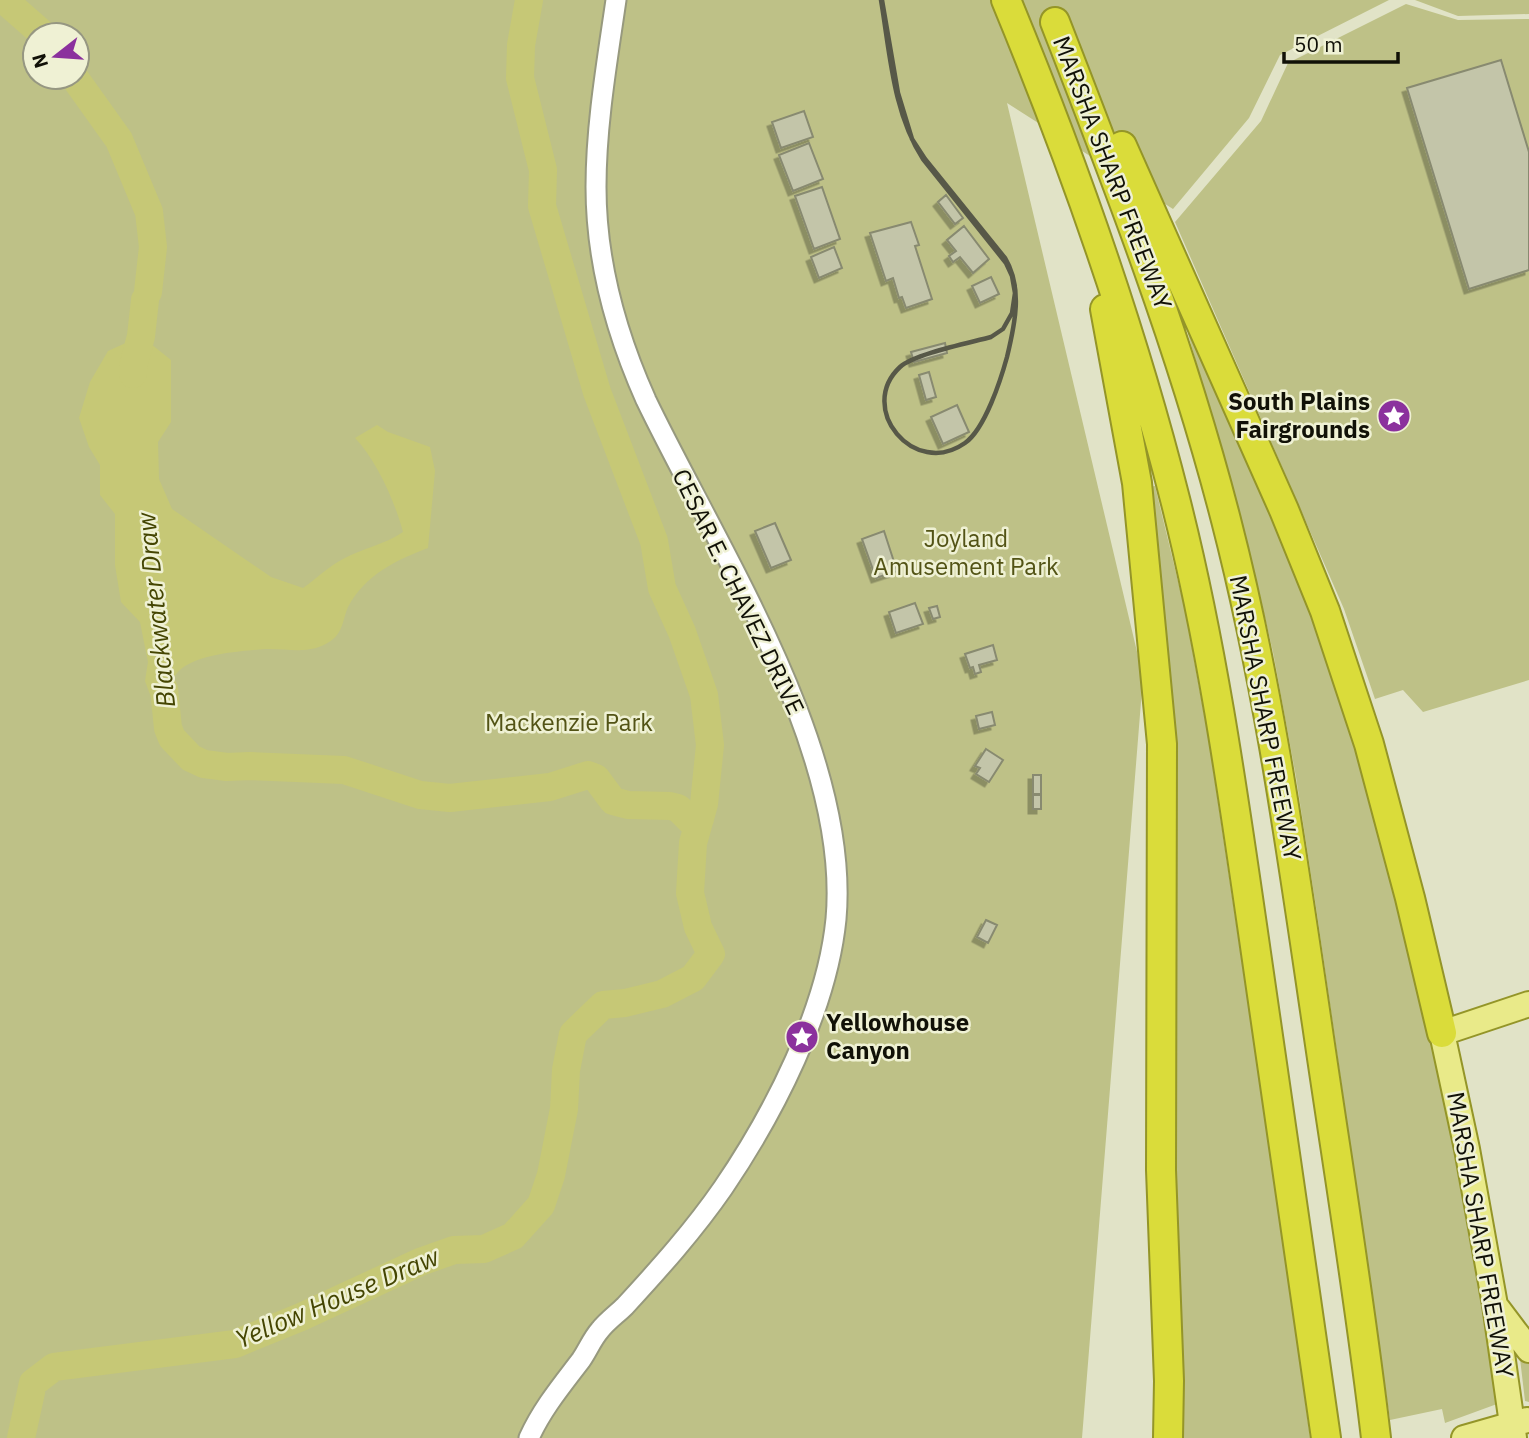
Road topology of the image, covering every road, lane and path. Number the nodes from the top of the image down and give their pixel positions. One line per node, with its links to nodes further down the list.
1 (615, 0): 10 (street, CESAR E. CHAVEZ DRIVE)
2 (1006, 0): 4 (highway)
3 (1049, 11): 6 (highway); 13 (highway, MARSHA SHARP FREEWAY)
4 (1087, 214): 11 (highway); 12 (highway, MARSHA SHARP FREEWAY)
5 (1529, 1004): 6 (main road)
6 (1442, 1033): 7 (main road, MARSHA SHARP FREEWAY)
7 (1495, 1305): 8 (main road); 9 (main road, MARSHA SHARP FREEWAY)
8 (1529, 1350)
9 (1518, 1427): 14 (main road)
10 (529, 1438)
11 (1168, 1438)
12 (1325, 1438)
13 (1376, 1438)
14 (1464, 1438)

